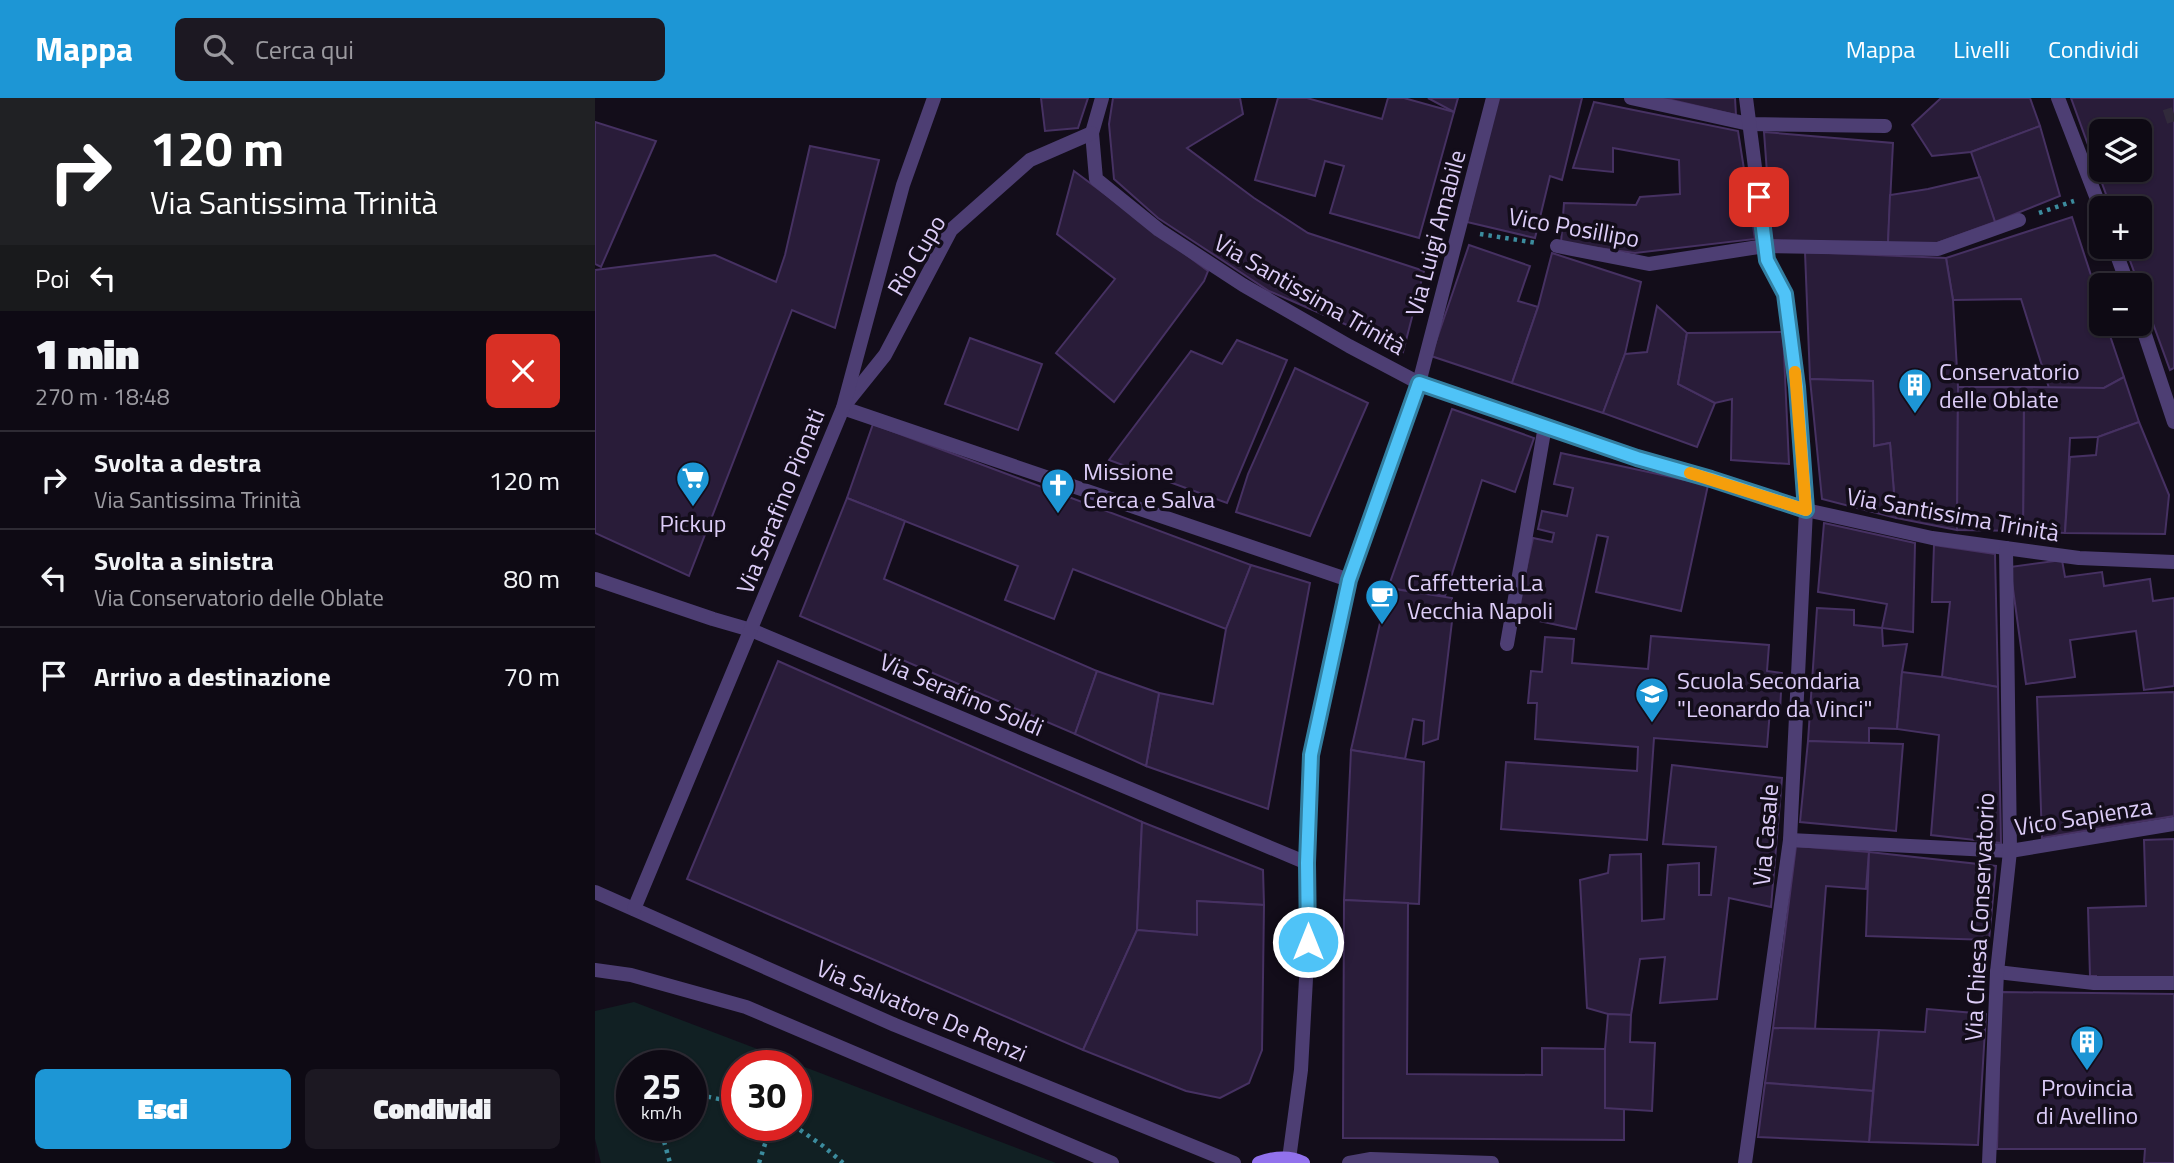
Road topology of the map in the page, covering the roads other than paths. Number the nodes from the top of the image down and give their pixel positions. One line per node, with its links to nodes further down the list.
1 (934, 98): 17 (street, Via Serafino Pionati)
2 (1102, 98): 9 (street)
3 (1493, 98): 15 (street, Via Luigi Amabile)
4 (1631, 98): 7 (street)
5 (1746, 98): 7 (street, Via Casale)
6 (2058, 98): 10 (street)
7 (1749, 124): 8 (street); 13 (street, Via Casale)
8 (1885, 126)
9 (1091, 133): 15 (street, Via Santissima Trinità); 17 (street, Rio Cupo)
10 (2096, 196)
11 (2019, 220): 13 (street, Vico Posillipo)
12 (1557, 246): 13 (street, Vico Posillipo)
13 (1765, 246): 20 (street, Via Casale)
14 (2147, 336): 16 (street)
15 (1419, 383): 19 (street, Via Santissima Trinità); 24 (street, Via Luigi Amabile)
16 (2169, 384): 18 (street)
17 (843, 408): 24 (street); 25 (street, Via Serafino Pionati)
18 (2174, 422)
19 (1545, 426): 20 (street, Via Santissima Trinità); 26 (street)
20 (1806, 510): 21 (street, Via Santissima Trinità); 28 (street, Via Casale)
21 (2006, 548): 22 (street, Via Santissima Trinità); 29 (street, Via Chiesa Conservatorio)
22 (2174, 562)
23 (595, 579): 25 (street, Via Serafino Soldi)
24 (1349, 580): 30 (street, Via Luigi Amabile)
25 (751, 630): 30 (street, Via Serafino Soldi); 32 (street, Via Serafino Pionati)
26 (1507, 644)
27 (2174, 824): 29 (street, Vico Sapienza)
28 (1790, 840): 29 (street, Vico Sapienza); 42 (street, Via Casale)
29 (2010, 851): 34 (street, Via Chiesa Conservatorio)
30 (1307, 863): 36 (street, Via Luigi Amabile)
31 (595, 892): 32 (street, Via Salvatore De Renzi)
32 (634, 909): 38 (street, Via Salvatore De Renzi)
33 (595, 970): 37 (street)
34 (1997, 972): 35 (street); 43 (street, Via Chiesa Conservatorio)
35 (2174, 983)
36 (1296, 1161): 39 (street)
37 (1112, 1163)
38 (1234, 1163)
39 (1259, 1163)
40 (1349, 1163): 41 (street)
41 (1492, 1163)
42 (1745, 1163)
43 (1989, 1163)

